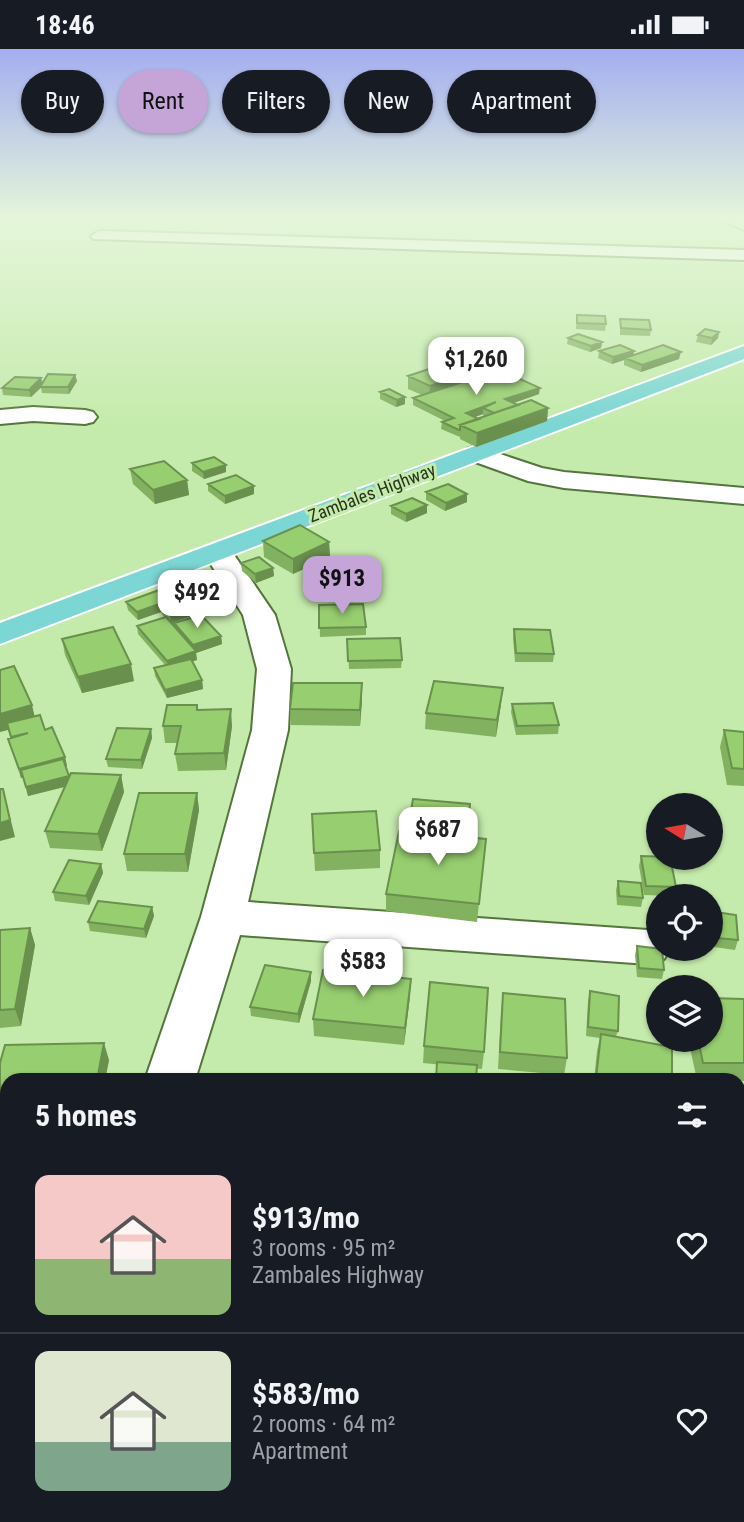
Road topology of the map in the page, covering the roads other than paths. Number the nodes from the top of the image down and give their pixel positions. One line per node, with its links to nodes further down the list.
1 (744, 352): 4 (main road, Zambales Highway)
2 (0, 417): 3 (street)
3 (85, 417)
4 (476, 454): 5 (street); 6 (main road, Zambales Highway)
5 (744, 496)
6 (218, 552): 7 (main road, Zambales Highway); 8 (street)
7 (0, 634)
8 (223, 918): 9 (street); 10 (street)
9 (646, 947)
10 (172, 1073)

